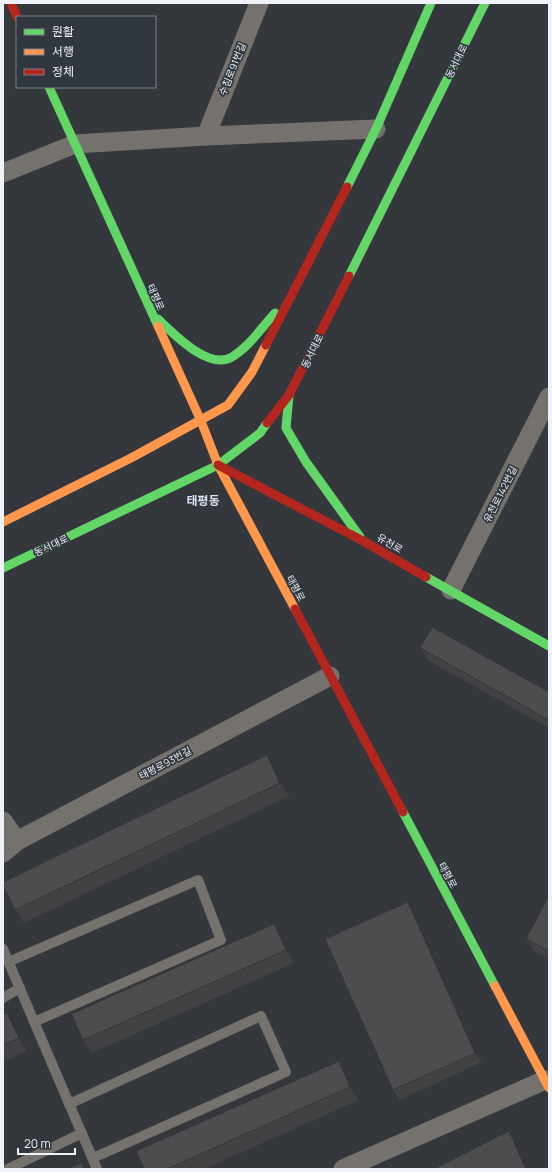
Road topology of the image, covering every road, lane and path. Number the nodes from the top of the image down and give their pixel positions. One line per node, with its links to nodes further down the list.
1 (11, 3): 5 (street)
2 (259, 3): 8 (street, 수침로91번길)
3 (431, 3): 7 (street)
4 (485, 3): 13 (street, 동서대로)
5 (17, 16)
6 (49, 88): 9 (street, 태평로)
7 (376, 129): 8 (street); 11 (street)
8 (206, 136): 9 (street)
9 (74, 144): 10 (street); 12 (street, 태평로)
10 (3, 172)
11 (292, 295): 12 (street); 15 (street)
12 (152, 313): 15 (street, 태평로)
13 (290, 396): 16 (street, 동서대로); 18 (street)
14 (547, 406): 20 (street, 유천로142번길)
15 (201, 421): 16 (street, 태평로); 17 (street)
16 (218, 465): 18 (street, 유천로); 19 (street, 동서대로); 22 (street, 태평로)
17 (3, 522)
18 (363, 541): 20 (street, 유천로)
19 (3, 568)
20 (450, 590): 21 (street, 유천로)
21 (549, 646)
22 (330, 676): 24 (street, 태평로93번길); 30 (street, 태평로)
23 (3, 821): 24 (street)
24 (10, 847)
25 (3, 949): 26 (lane)
26 (8, 962): 27 (lane); 29 (lane)
27 (20, 988): 28 (lane); 29 (lane)
28 (3, 998)
29 (34, 1022): 31 (lane)
30 (547, 1084): 36 (street)
31 (69, 1104): 32 (lane); 33 (lane)
32 (82, 1133): 33 (lane); 34 (lane)
33 (93, 1158): 35 (lane)
34 (8, 1169)
35 (97, 1169)
36 (342, 1169)

